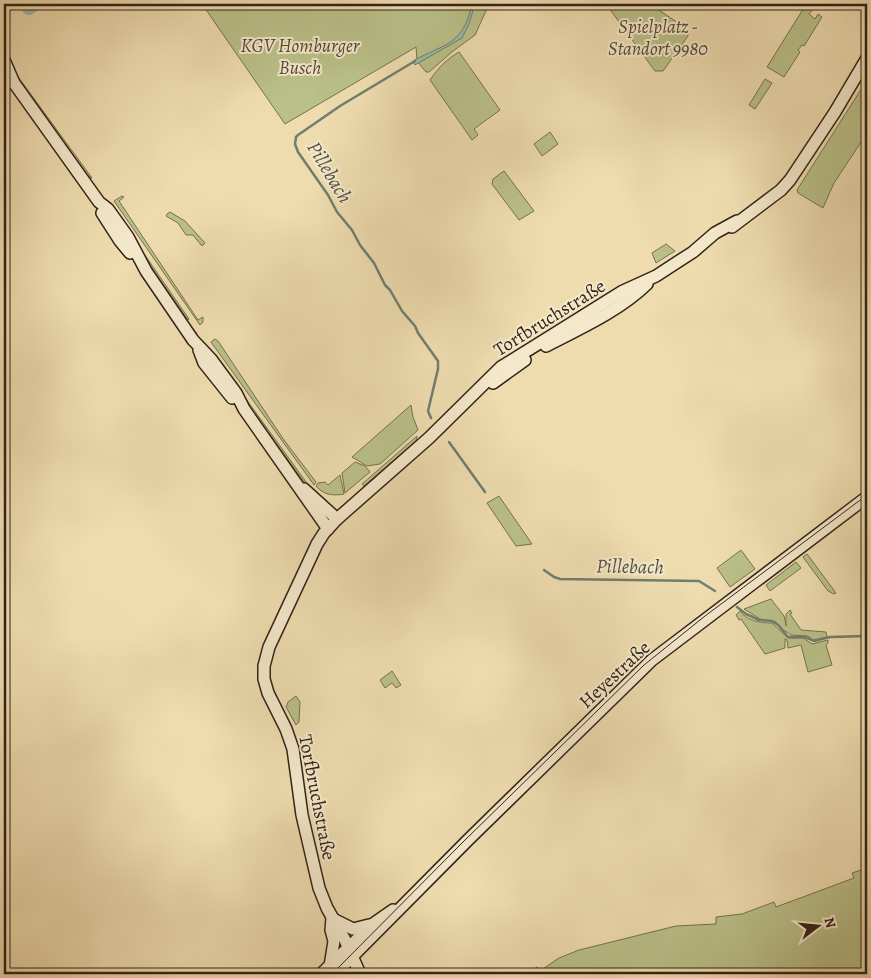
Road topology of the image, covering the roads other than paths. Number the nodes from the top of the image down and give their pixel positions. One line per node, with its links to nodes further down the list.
1 (867, 58): 3 (main road, Torfbruchstraße)
2 (4, 60): 8 (main road)
3 (656, 276): 4 (main road, Torfbruchstraße); 5 (main road, Torfbruchstraße)
4 (639, 292): 5 (main road); 6 (main road, Torfbruchstraße)
5 (576, 320): 6 (main road); 7 (main road, Torfbruchstraße)
6 (546, 345): 7 (main road, Torfbruchstraße)
7 (470, 399): 10 (main road, Torfbruchstraße)
8 (297, 483): 10 (main road); 11 (main road)
9 (867, 497): 12 (main road, Heyestraße)
10 (337, 520): 11 (main road, Torfbruchstraße)
11 (328, 529): 13 (main road, Torfbruchstraße)
12 (407, 901): 14 (main road, Heyestraße); 15 (main road, Heyestraße)
13 (332, 918): 14 (main road); 15 (main road, Torfbruchstraße); 16 (main road)
14 (373, 924): 15 (main road, Heyestraße)
15 (351, 952): 16 (main road, Heyestraße); 18 (main road, Torfbruchstraße)
16 (333, 970): 17 (main road, Heyestraße)
17 (321, 974)
18 (360, 974)

